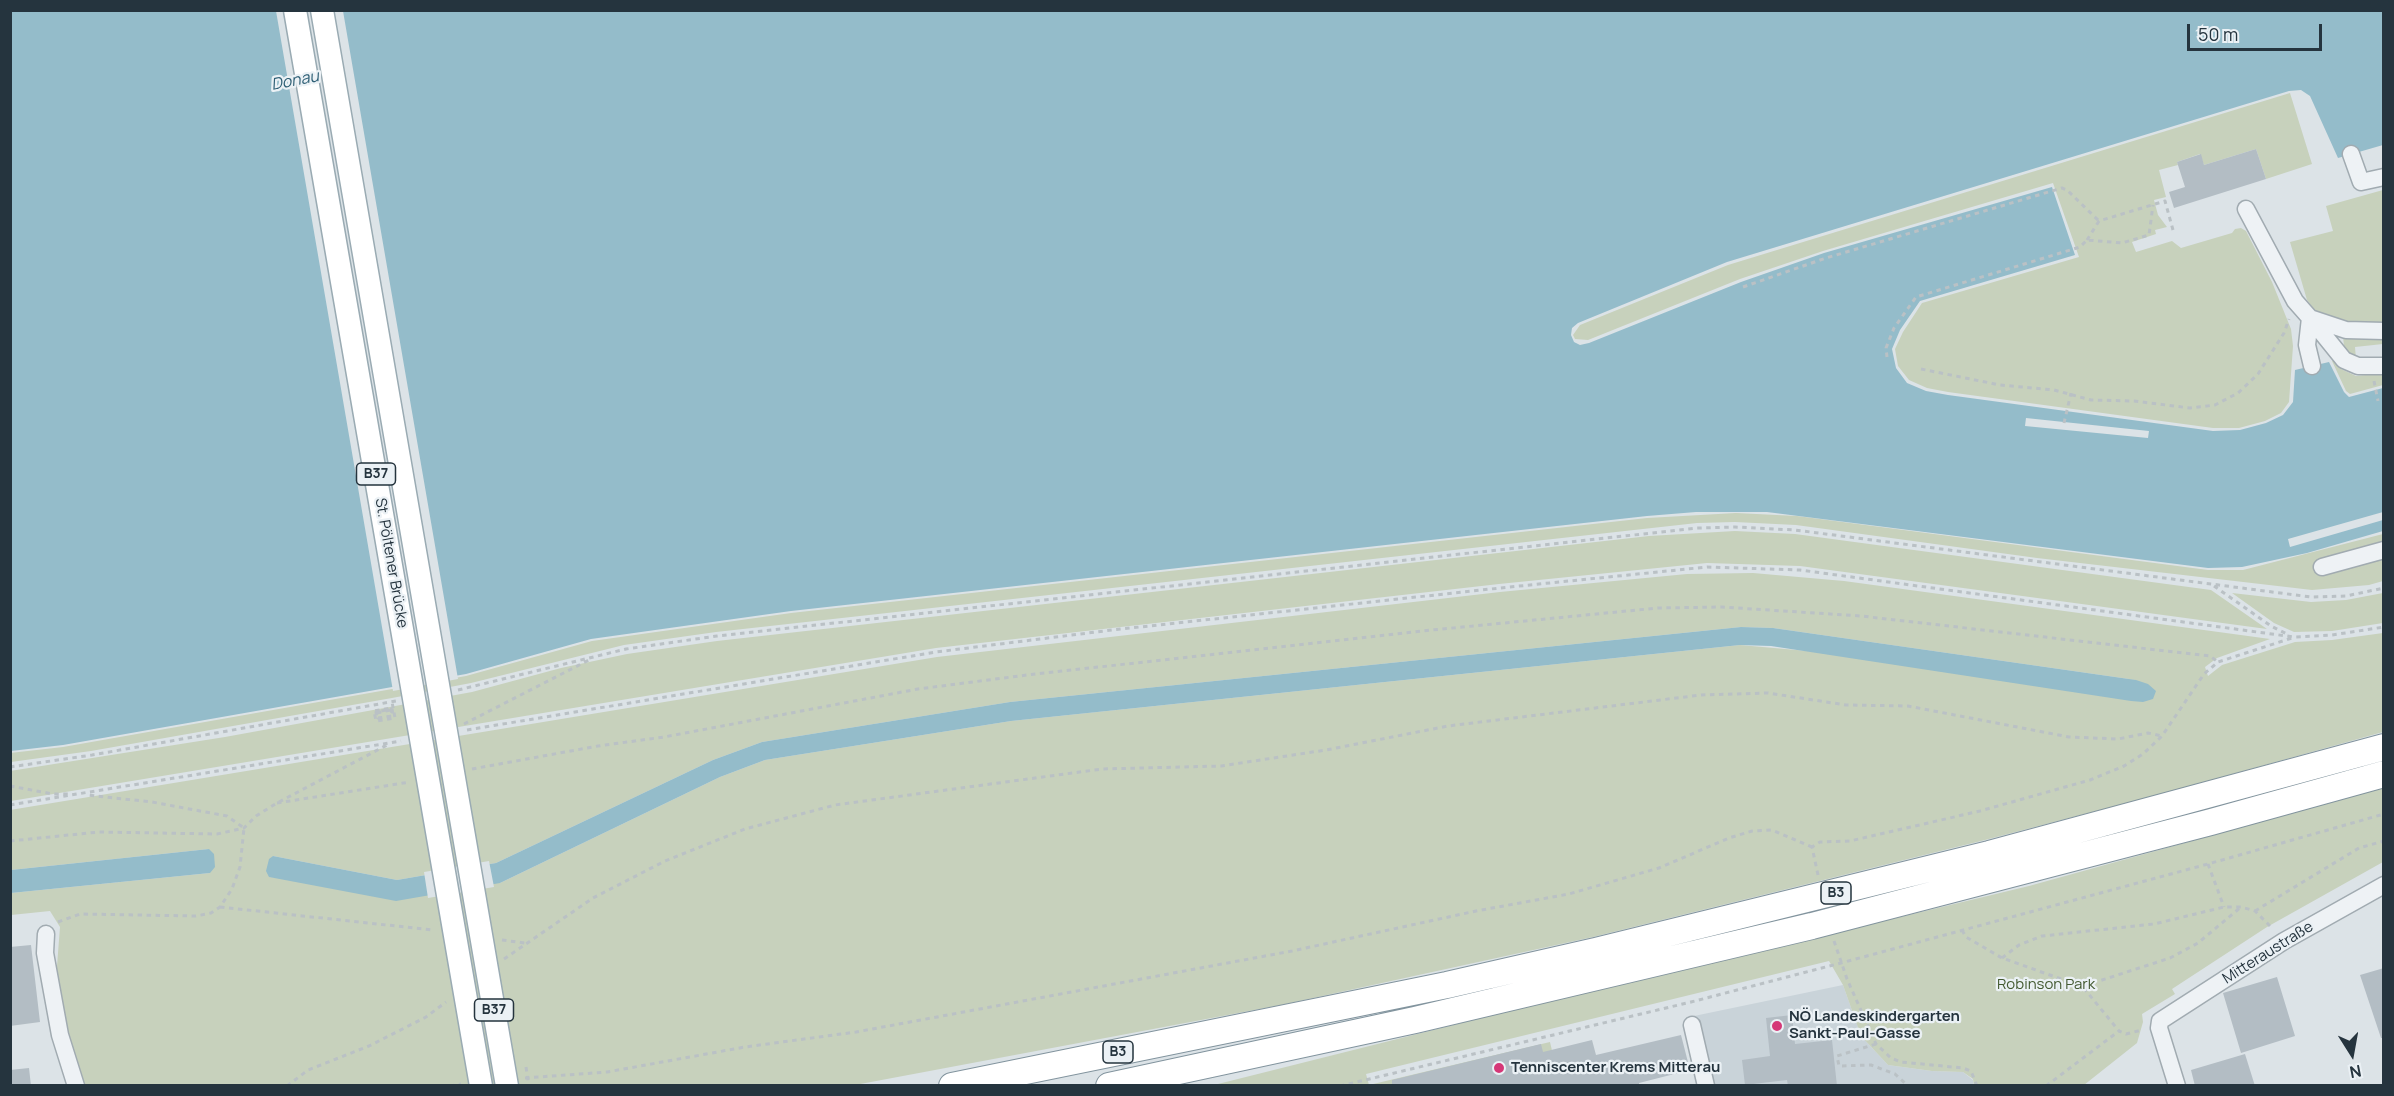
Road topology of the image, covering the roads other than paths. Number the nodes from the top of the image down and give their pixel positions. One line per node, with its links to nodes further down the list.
1 (296, 10): 18 (main road, St. Pöltener Brücke / B37, bridge)
2 (322, 10): 17 (main road, St. Pöltener Brücke / B37, bridge)
3 (2351, 154): 4 (street)
4 (2384, 177)
5 (2246, 209): 6 (street)
6 (2310, 318): 7 (street); 8 (street); 9 (street)
7 (2384, 331)
8 (2312, 366)
9 (2384, 366)
10 (2384, 550): 11 (street)
11 (2322, 567)
12 (2384, 747): 20 (highway, B3)
13 (2384, 774): 21 (highway, B3)
14 (2384, 885): 23 (street, Mitteraustraße)
15 (46, 934): 19 (street)
16 (1692, 1025): 22 (street)
17 (511, 1082)
18 (476, 1084)
19 (76, 1086)
20 (952, 1086)
21 (1109, 1086)
22 (1706, 1086)
23 (2177, 1086)

